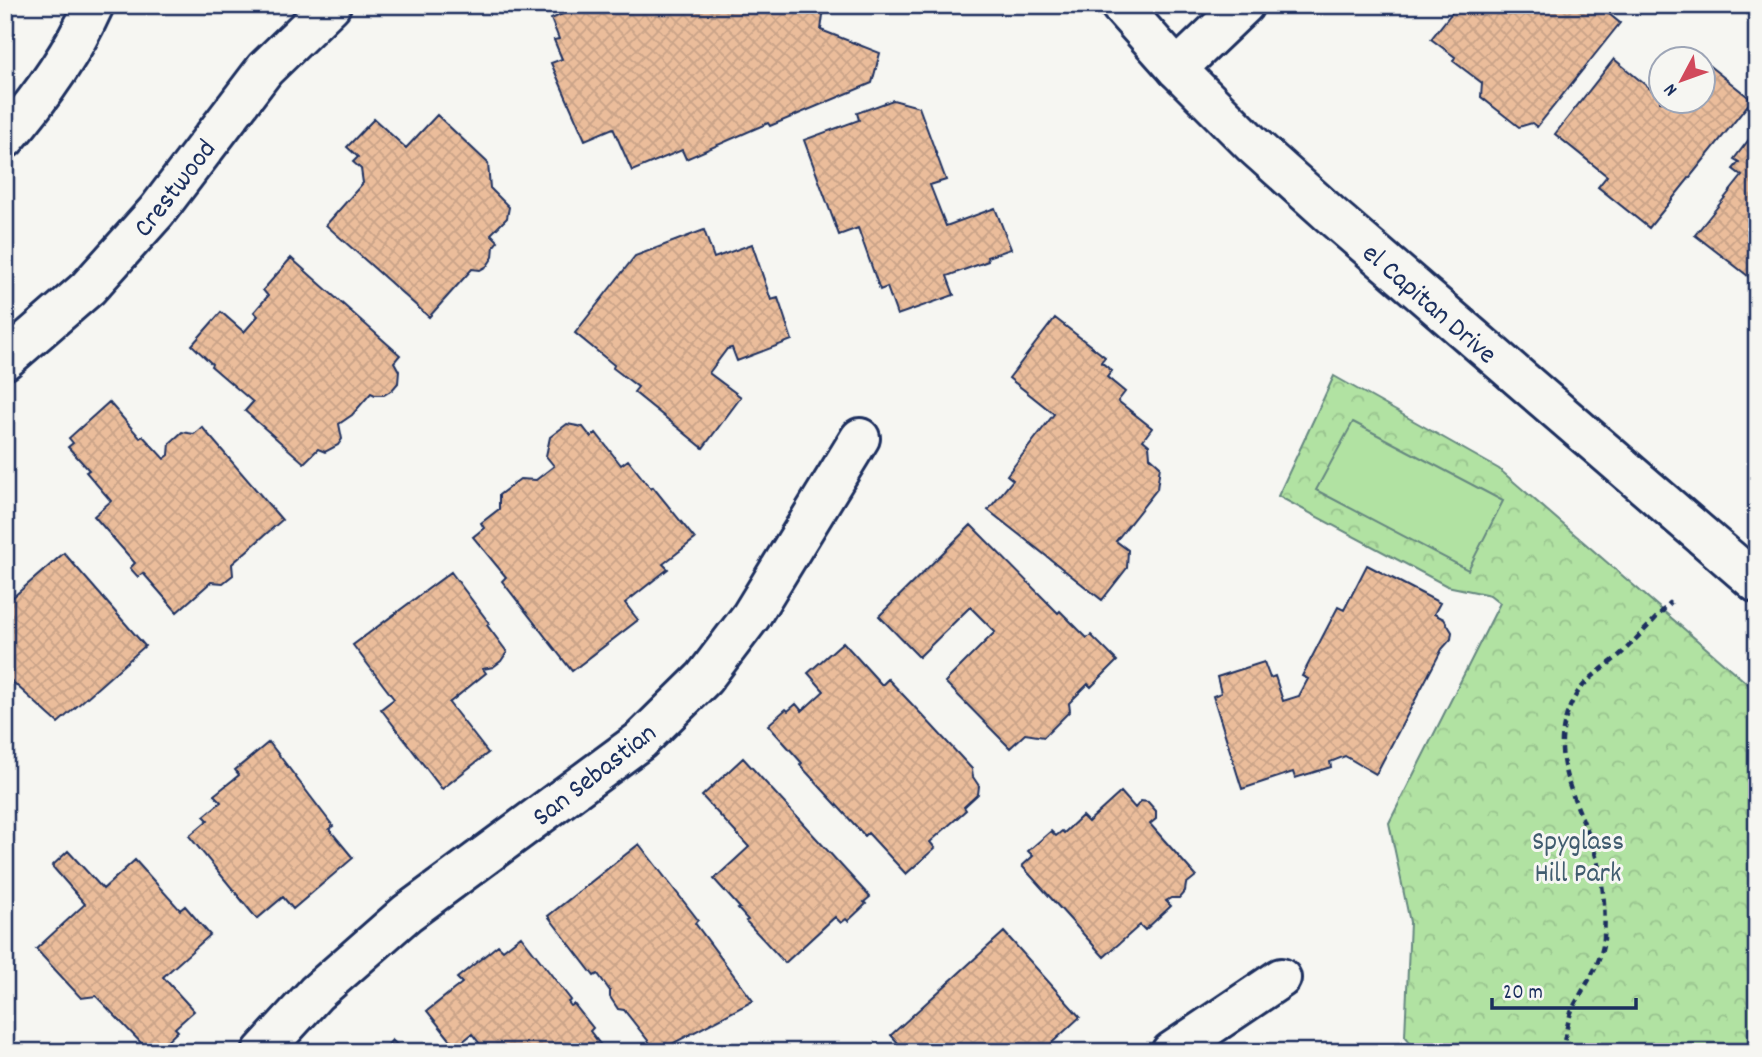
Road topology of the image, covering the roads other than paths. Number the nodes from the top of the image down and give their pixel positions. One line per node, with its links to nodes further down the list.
1 (94, 5): 6 (street)
2 (331, 5): 7 (street, Crestwood)
3 (1120, 5): 5 (street, el Capitan Drive)
4 (1244, 5): 5 (street)
5 (1177, 69): 9 (street, el Capitan Drive)
6 (5, 139)
7 (5, 359)
8 (860, 438): 11 (street, San Sebastian)
9 (1757, 583)
10 (1281, 978): 12 (street)
11 (262, 1052)
12 (1171, 1052)

